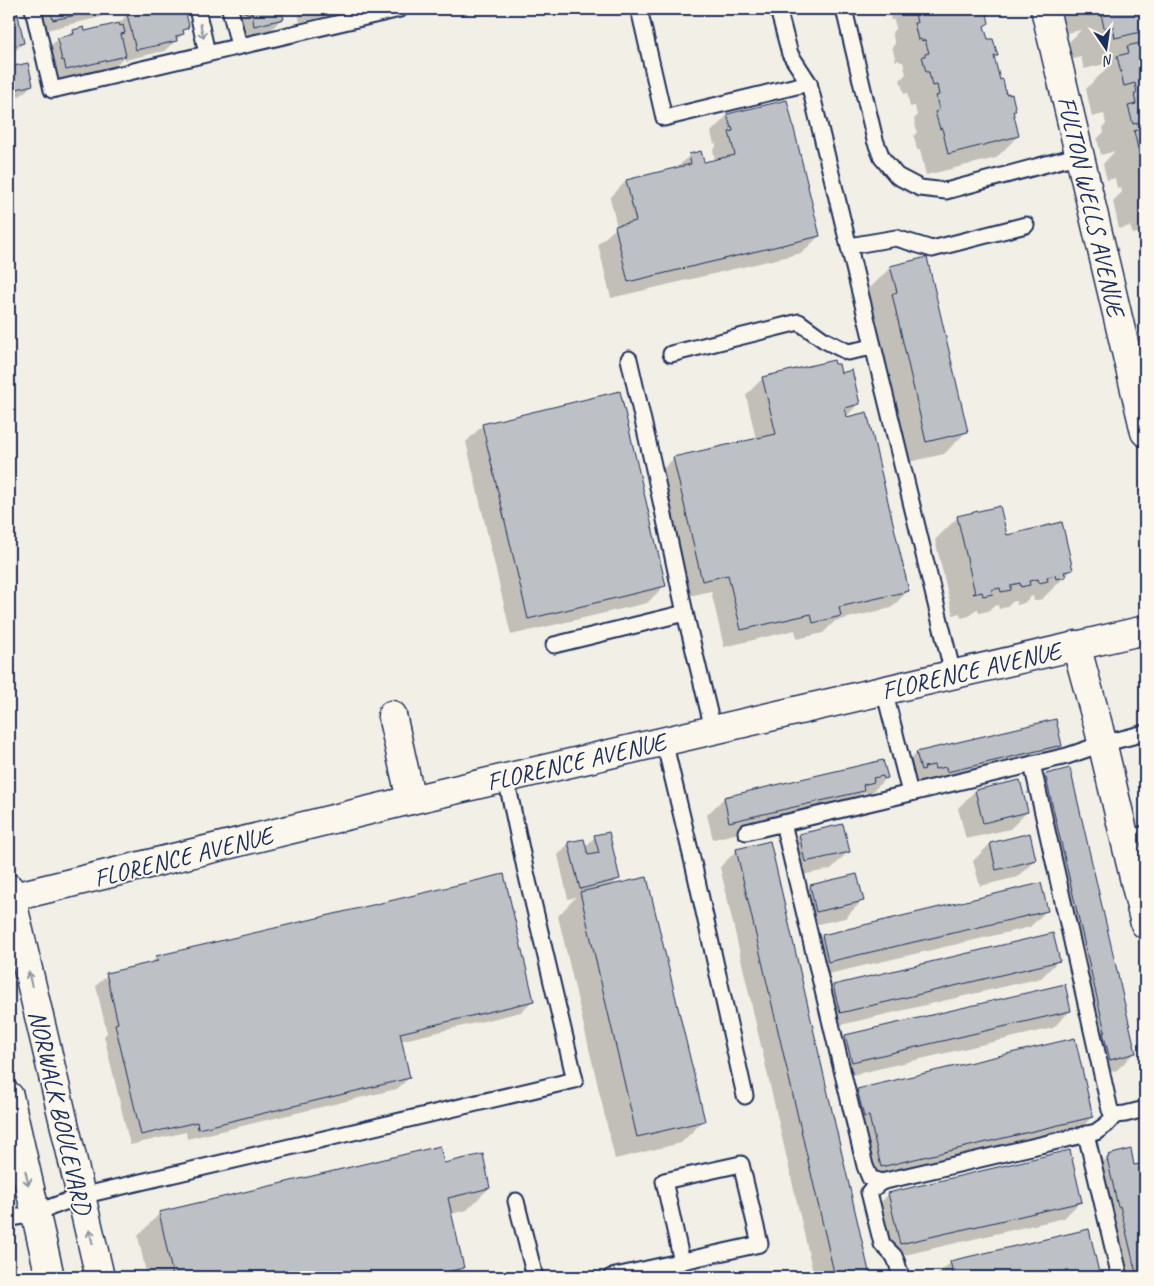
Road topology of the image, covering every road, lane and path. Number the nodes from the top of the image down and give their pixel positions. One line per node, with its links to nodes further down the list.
1 (33, 9): 10 (lane)
2 (196, 9): 10 (lane, one-way to 10)
3 (230, 9): 9 (lane)
4 (639, 9): 11 (lane)
5 (778, 9): 11 (lane)
6 (844, 9): 12 (lane)
7 (1045, 9): 12 (main road, FULTON WELLS AVENUE)
8 (392, 10): 9 (lane)
9 (239, 46): 10 (lane)
10 (207, 53)
11 (809, 82): 14 (lane)
12 (1080, 155): 18 (main road, FULTON WELLS AVENUE)
13 (1026, 224): 14 (lane)
14 (849, 246): 15 (lane)
15 (873, 347): 16 (lane); 23 (lane)
16 (671, 354)
17 (629, 359): 19 (lane)
18 (1145, 432)
19 (685, 613): 21 (lane); 26 (lane)
20 (1145, 630): 22 (main road, FLORENCE AVENUE)
21 (554, 645)
22 (1076, 646): 23 (main road, FLORENCE AVENUE); 29 (main road)
23 (953, 674): 24 (main road, FLORENCE AVENUE)
24 (884, 690): 26 (main road, FLORENCE AVENUE); 32 (lane)
25 (392, 715): 33 (main road)
26 (713, 729): 28 (main road, FLORENCE AVENUE)
27 (1145, 733): 29 (lane)
28 (664, 741): 31 (main road, FLORENCE AVENUE); 40 (lane)
29 (1102, 744): 30 (lane); 36 (main road)
30 (1032, 764): 32 (lane); 42 (lane)
31 (506, 778): 33 (main road, FLORENCE AVENUE); 45 (lane)
32 (910, 793): 34 (lane)
33 (411, 800): 37 (main road, FLORENCE AVENUE)
34 (783, 823): 35 (lane); 44 (lane)
35 (746, 832)
36 (1135, 837): 38 (main road)
37 (10, 894): 45 (main road, NORWALK BOULEVARD, one-way to 37)
38 (1145, 924)
39 (9, 1096): 47 (main road, NORWALK BOULEVARD, one-way to 47)
40 (745, 1096)
41 (1145, 1109): 42 (lane)
42 (1115, 1115): 43 (lane)
43 (1086, 1134): 44 (lane); 55 (lane)
44 (881, 1182): 54 (lane)
45 (81, 1196): 47 (lane); 51 (main road, NORWALK BOULEVARD, one-way to 45)
46 (516, 1200): 52 (lane)
47 (36, 1213): 48 (lane); 50 (main road, NORWALK BOULEVARD)
48 (9, 1219)
49 (682, 1262): 49 (lane); 53 (lane)
50 (50, 1277)
51 (100, 1277)
52 (535, 1277)
53 (611, 1277)
54 (901, 1277)
55 (1120, 1277)

